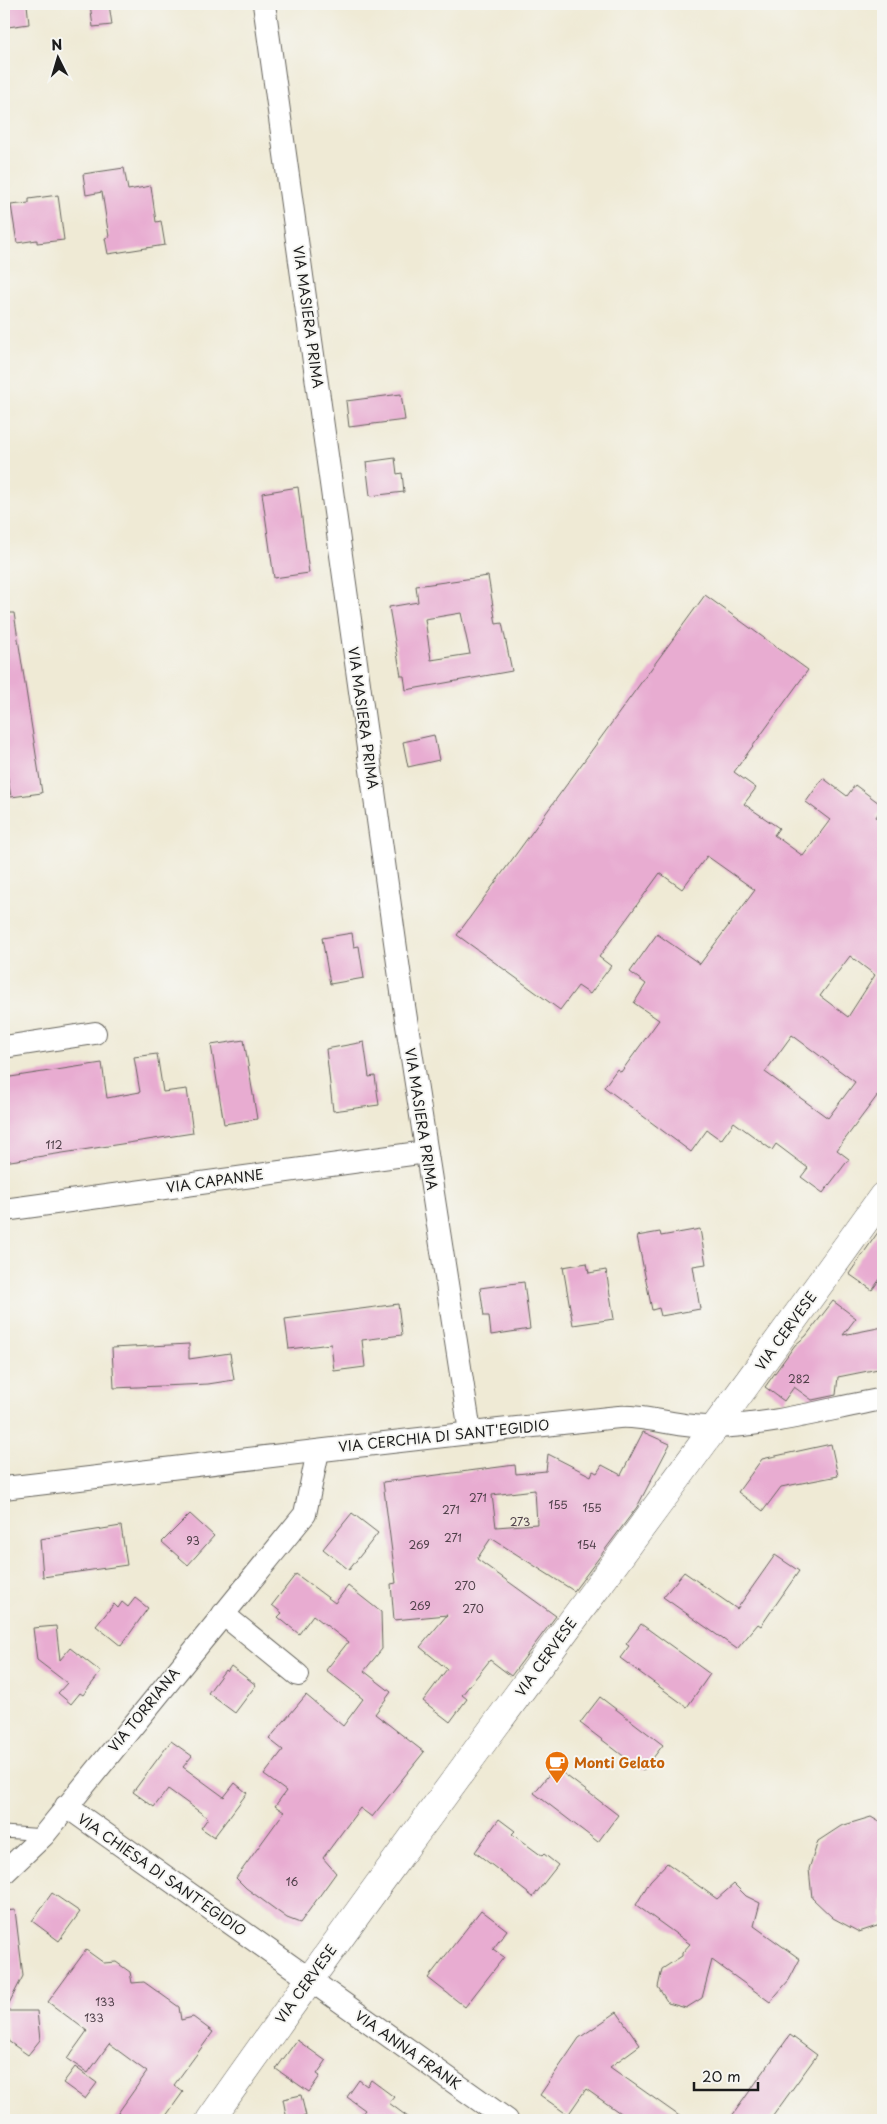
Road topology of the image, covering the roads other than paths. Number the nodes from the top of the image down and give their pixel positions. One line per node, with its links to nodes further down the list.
1 (264, 4): 4 (street, VIA MASIERA PRIMA)
2 (95, 1033): 3 (street)
3 (4, 1047)
4 (426, 1152): 6 (street, VIA CAPANNE); 9 (street, VIA MASIERA PRIMA)
5 (883, 1196): 8 (main road, VIA CERVESE)
6 (4, 1210)
7 (883, 1399): 8 (street, VIA CERCHIA DI SANT'EGIDIO)
8 (715, 1427): 9 (street, VIA CERCHIA DI SANT'EGIDIO); 18 (main road, VIA CERVESE)
9 (470, 1432): 10 (street, VIA CERCHIA DI SANT'EGIDIO)
10 (318, 1451): 11 (street, VIA CERCHIA DI SANT'EGIDIO); 12 (street, VIA TORRIANA)
11 (4, 1488)
12 (223, 1614): 13 (street); 14 (street, VIA TORRIANA)
13 (298, 1674)
14 (66, 1806): 16 (street, VIA CHIESA DI SANT'EGIDIO); 18 (street, VIA CHIESA DI SANT'EGIDIO)
15 (4, 1832): 16 (lane)
16 (44, 1835): 17 (street, VIA CHIESA DI SANT'EGIDIO)
17 (4, 1873)
18 (309, 1980): 19 (main road, VIA CERVESE); 20 (street, VIA ANNA FRANK)
19 (210, 2120)
20 (506, 2120)

